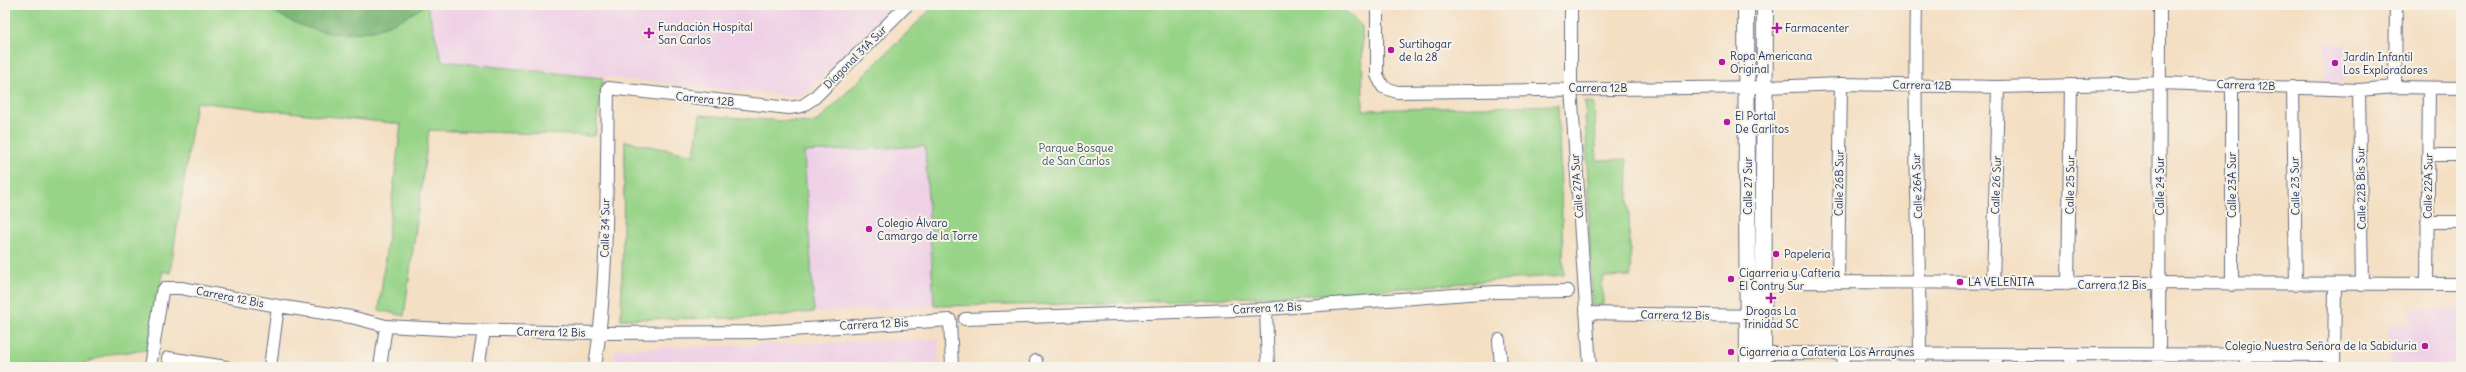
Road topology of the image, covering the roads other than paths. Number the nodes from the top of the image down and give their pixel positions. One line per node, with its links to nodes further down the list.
1 (907, 5): 24 (street, Diagonal 31A Sur)
2 (1377, 5): 18 (street, Carrera 12B)
3 (1571, 5): 18 (street, Calle 27A Sur)
4 (1746, 5): 19 (main road, Calle 27 Sur)
5 (1765, 5): 20 (main road, Calle 27 Sur)
6 (1916, 5): 12 (street, Calle 26A Sur)
7 (2160, 5): 10 (street, Calle 24 Sur)
8 (2396, 5): 16 (street)
9 (1841, 84): 12 (street, Carrera 12B); 20 (street, Carrera 12B); 29 (street, Calle 26B Sur)
10 (2160, 84): 11 (street, Carrera 12B); 13 (street, Carrera 12B); 37 (street, Calle 24 Sur)
11 (2232, 84): 15 (street, Carrera 12B); 38 (street, Calle 23A Sur)
12 (1914, 85): 14 (street, Carrera 12B); 31 (street, Calle 26A Sur)
13 (2071, 85): 14 (street, Carrera 12B); 33 (street, Calle 25 Sur)
14 (1998, 87): 32 (street, Calle 26 Sur)
15 (2293, 87): 23 (street, Carrera 12B); 39 (street, Calle 23 Sur)
16 (2395, 87): 21 (street, Carrera 12B); 23 (street, Carrera 12B)
17 (608, 88): 24 (street, Carrera 12B); 49 (street, Calle 34 Sur)
18 (1571, 88): 19 (street, Carrera 12B); 44 (street, Calle 27A Sur)
19 (1747, 88): 20 (street, Carrera 12B); 45 (main road, Calle 27 Sur)
20 (1765, 88): 30 (main road, Calle 27 Sur)
21 (2429, 88): 22 (street, Carrera 12B); 25 (street, Calle 22A Sur)
22 (2461, 88)
23 (2359, 90): 40 (street, Calle 22B Bis Sur)
24 (802, 106)
25 (2428, 155): 26 (street); 27 (street, Calle 22A Sur)
26 (2461, 155)
27 (2428, 222): 28 (street); 35 (street, Calle 22A Sur)
28 (2461, 222)
29 (1838, 281): 30 (street, Carrera 12 Bis); 31 (street, Carrera 12 Bis)
30 (1764, 282): 45 (main road, Calle 27 Sur)
31 (1920, 283): 32 (street, Carrera 12 Bis); 52 (street, Calle 26A Sur)
32 (1993, 284): 33 (street, Carrera 12 Bis)
33 (2068, 284): 37 (street, Carrera 12 Bis)
34 (2335, 284): 39 (street, Carrera 12 Bis); 40 (street, Carrera 12 Bis); 59 (street)
35 (2427, 284): 36 (street, Carrera 12 Bis); 40 (street, Carrera 12 Bis)
36 (2461, 284)
37 (2160, 285): 38 (street, Carrera 12 Bis); 55 (street, Calle 24 Sur)
38 (2232, 285): 39 (street, Carrera 12 Bis)
39 (2296, 285)
40 (2362, 285)
41 (1568, 291): 43 (street, Carrera 12 Bis)
42 (278, 306): 47 (street, Carrera 12 Bis); 60 (street, Carrera 12 Bis); 62 (street)
43 (1266, 309): 46 (street, Carrera 12 Bis); 67 (street)
44 (1586, 313): 45 (street, Carrera 12 Bis); 69 (street, Calle 27A Sur)
45 (1756, 316): 58 (main road, Calle 27 Sur); 70 (main road, Calle 27 Sur)
46 (966, 320)
47 (386, 326): 48 (street, Carrera 12 Bis); 63 (street)
48 (484, 331): 49 (street, Carrera 12 Bis); 64 (street)
49 (600, 333): 65 (street, Calle 34 Sur); 66 (street, Carrera 12 Bis)
50 (1499, 340): 68 (street)
51 (1844, 353): 52 (street); 58 (street); 71 (street)
52 (1920, 353): 53 (street); 72 (street, Calle 26A Sur)
53 (1996, 354): 54 (street); 73 (street)
54 (2071, 354): 55 (street); 74 (street)
55 (2159, 354): 56 (street); 75 (street, Calle 24 Sur)
56 (2246, 355): 59 (street); 76 (street)
57 (168, 358): 61 (street)
58 (1763, 360)
59 (2334, 361)
60 (150, 367)
61 (226, 367)
62 (270, 367)
63 (380, 367)
64 (478, 367)
65 (595, 367)
66 (952, 367)
67 (1268, 367)
68 (1501, 367)
69 (1590, 367)
70 (1748, 367)
71 (1843, 367)
72 (1920, 367)
73 (1996, 367)
74 (2071, 367)
75 (2159, 367)
76 (2246, 367)

